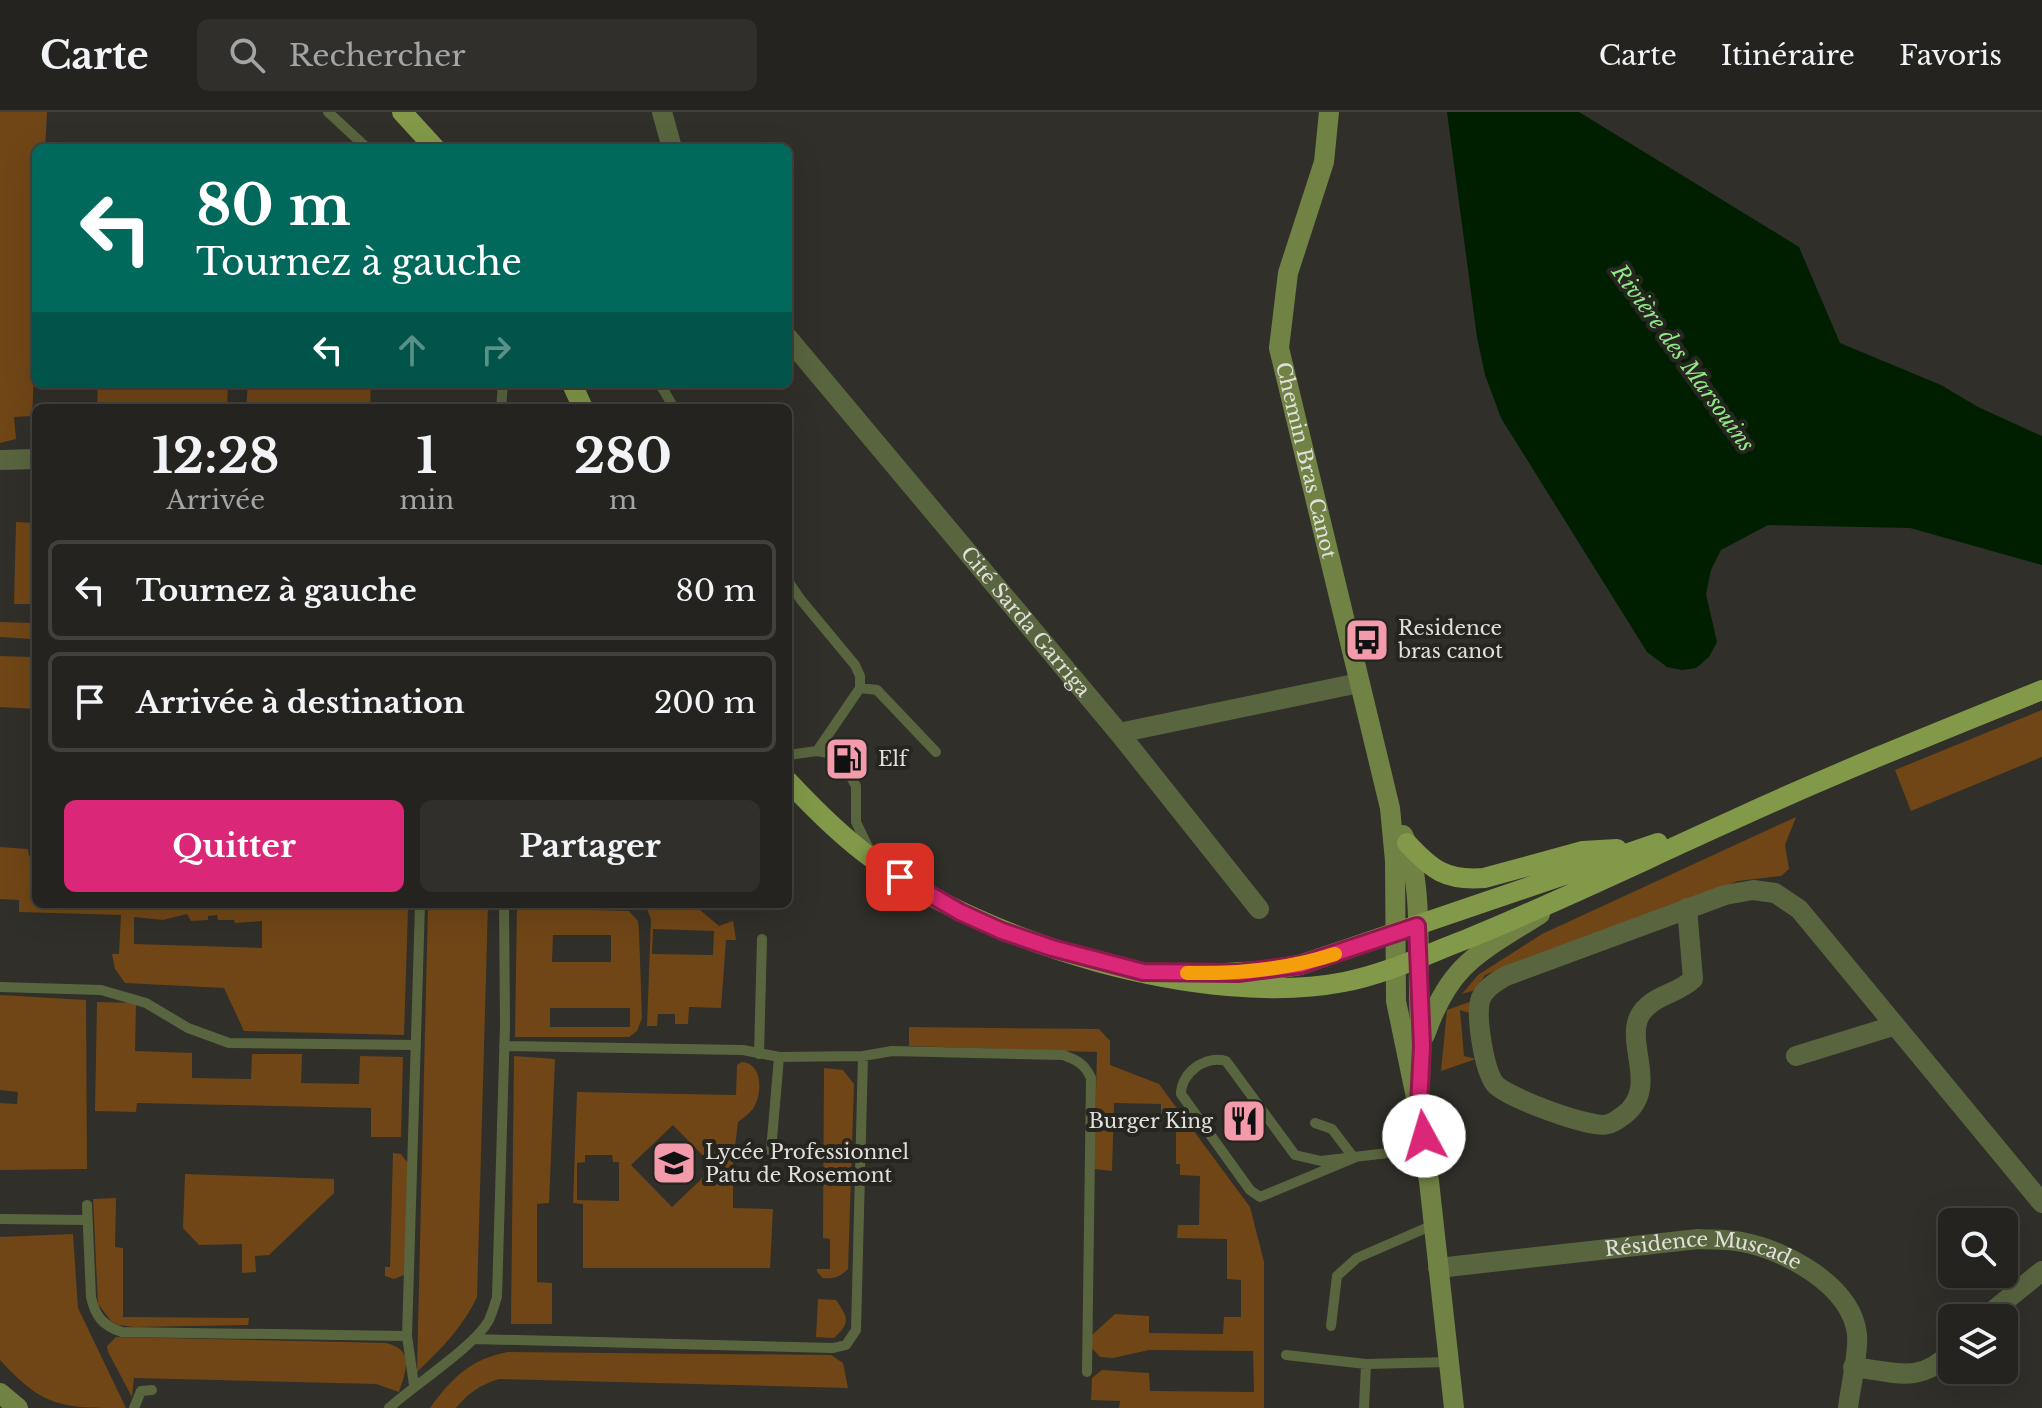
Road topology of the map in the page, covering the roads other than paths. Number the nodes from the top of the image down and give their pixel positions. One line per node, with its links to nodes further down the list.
1 (328, 112): 5 (lane)
2 (402, 112): 6 (main road)
3 (662, 112): 7 (street)
4 (1329, 112): 12 (street, Chemin Bras Canot)
5 (363, 144)
6 (431, 144)
7 (671, 144)
8 (792, 343): 15 (street, Cité Sarda Garriga)
9 (32, 459): 10 (street)
10 (0, 460)
11 (792, 587): 13 (lane)
12 (1359, 683): 15 (street); 20 (street, Chemin Bras Canot)
13 (860, 688): 16 (lane); 17 (lane)
14 (2042, 690): 21 (main road)
15 (1119, 733): 29 (street, Cité Sarda Garriga)
16 (936, 752)
17 (792, 755)
18 (848, 772): 24 (lane)
19 (792, 785): 24 (main road)
20 (1390, 808): 22 (street, Chemin Bras Canot); 31 (street, Chemin Bras Canot)
21 (1728, 822): 23 (main road); 25 (main road)
22 (1407, 843): 23 (main road); 30 (street, Chemin Bras Canot)
23 (1645, 847): 30 (main road)
24 (875, 861): 35 (main road)
25 (1560, 901): 33 (main road); 40 (street)
26 (420, 908): 38 (lane)
27 (504, 908): 39 (lane)
28 (1687, 908): 28 (street); 37 (street)
29 (1259, 909)
30 (1417, 926): 31 (main road); 33 (street, Chemin Bras Canot)
31 (1394, 933): 34 (street, Chemin Bras Canot); 35 (main road)
32 (762, 939): 41 (lane)
33 (1419, 958): 34 (main road); 40 (street, Chemin Bras Canot)
34 (1394, 966): 35 (main road); 45 (street, Chemin Bras Canot)
35 (1143, 972)
36 (0, 987): 38 (lane)
37 (1893, 1026): 43 (street); 52 (street)
38 (416, 1045): 61 (lane)
39 (504, 1046): 41 (lane); 62 (lane)
40 (1422, 1046): 45 (street)
41 (759, 1054): 44 (lane)
42 (863, 1056): 44 (lane); 62 (lane); 68 (lane)
43 (1796, 1056)
44 (779, 1057): 48 (lane)
45 (1419, 1105): 47 (street)
46 (1315, 1123): 50 (lane)
47 (1424, 1136): 49 (lane); 51 (street)
48 (771, 1151)
49 (1396, 1152): 50 (lane); 51 (lane)
50 (1354, 1158): 50 (lane)
51 (1426, 1170): 56 (street)
52 (2042, 1203)
53 (87, 1205): 55 (lane)
54 (0, 1219): 55 (lane)
55 (87, 1220): 61 (lane)
56 (1433, 1225): 57 (street); 60 (lane)
57 (1438, 1268): 64 (street); 67 (street, Résidence Muscade)
58 (2042, 1271): 59 (street)
59 (2001, 1304)
60 (1331, 1326)
61 (407, 1336): 69 (lane)
62 (474, 1339): 69 (lane)
63 (1286, 1355): 65 (lane)
64 (1449, 1362): 65 (lane); 76 (street)
65 (1366, 1364): 75 (lane)
66 (1938, 1364): 67 (street)
67 (1853, 1367): 77 (street, Résidence Muscade)
68 (1087, 1372)
69 (414, 1385): 74 (lane)
70 (152, 1390): 73 (lane)
71 (0, 1393): 72 (street)
72 (18, 1408)
73 (134, 1408)
74 (389, 1408)
75 (1364, 1408)
76 (1454, 1408)
77 (1848, 1408)

